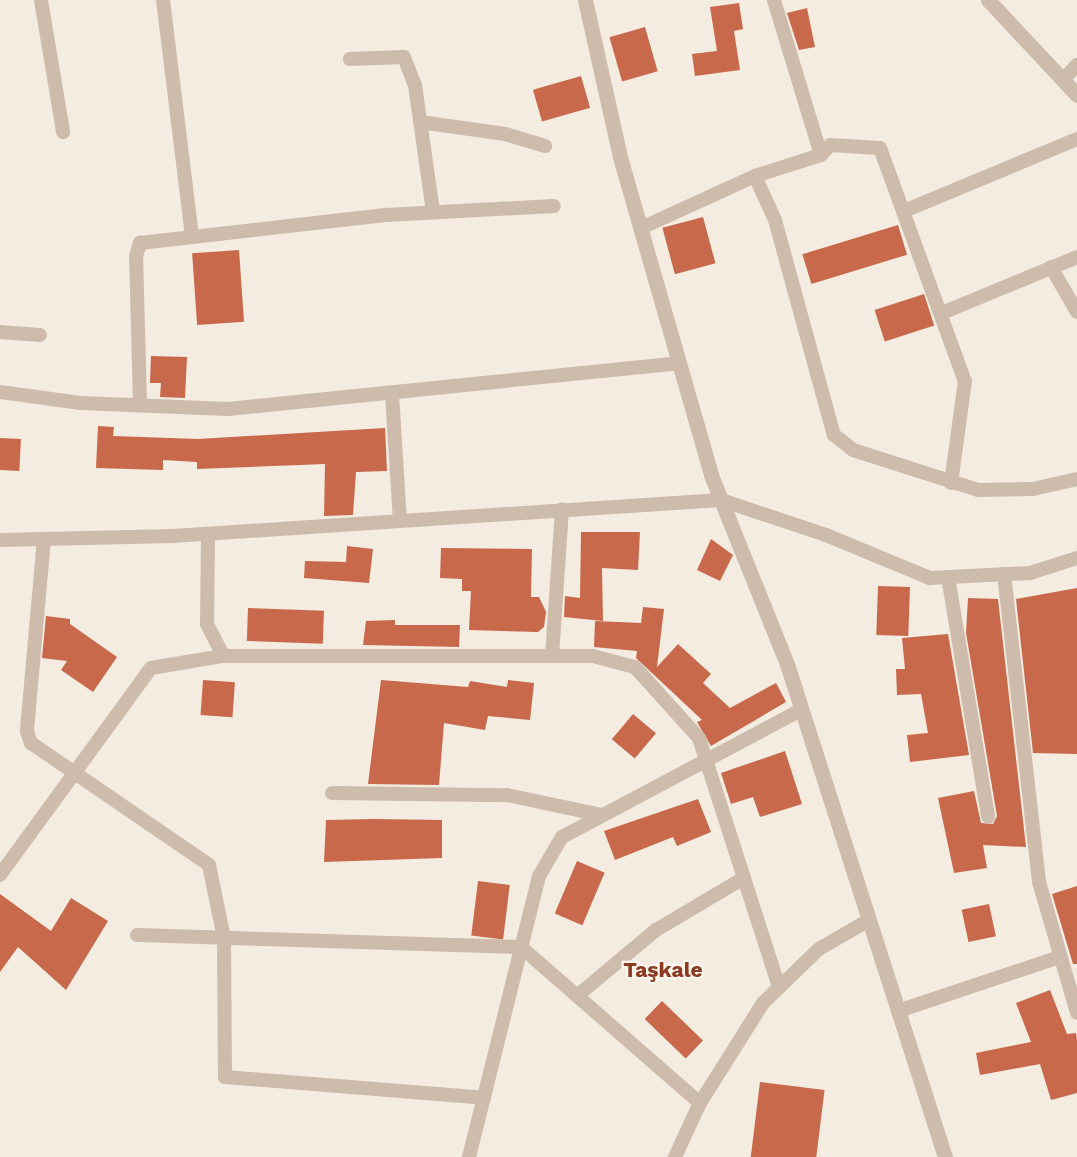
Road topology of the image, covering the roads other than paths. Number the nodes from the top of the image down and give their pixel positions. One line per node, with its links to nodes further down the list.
1 (41, 0): 11 (street)
2 (163, 0): 20 (street)
3 (585, 0): 19 (street)
4 (774, 0): 14 (street)
5 (988, 0): 8 (street)
6 (350, 59): 10 (street)
7 (1077, 65): 8 (street)
8 (1063, 80): 9 (street)
9 (1077, 95)
10 (420, 122): 13 (street); 18 (street)
11 (63, 132)
12 (1077, 140): 17 (street)
13 (544, 146)
14 (821, 155): 15 (street); 17 (street)
15 (755, 176): 19 (street); 32 (street)
16 (554, 206): 18 (street)
17 (904, 211): 24 (street)
18 (433, 212): 20 (street)
19 (641, 228): 27 (street)
20 (192, 235): 30 (street)
21 (1077, 256): 22 (street)
22 (1051, 267): 23 (street); 24 (street)
23 (1077, 312)
24 (942, 313): 32 (street)
25 (0, 332): 26 (street)
26 (40, 335)
27 (679, 363): 29 (street); 33 (street)
28 (0, 392): 30 (street)
29 (392, 394): 30 (street); 35 (street)
30 (140, 405)
31 (1077, 479): 32 (street)
32 (951, 483)
33 (721, 500): 34 (street); 41 (street); 44 (street)
34 (562, 509): 35 (street); 43 (street)
35 (400, 520): 36 (street)
36 (208, 534): 37 (street); 42 (street)
37 (44, 539): 38 (street); 46 (street)
38 (0, 540)
39 (1077, 558): 40 (street)
40 (1004, 574): 41 (street); 56 (street)
41 (948, 577): 49 (street)
42 (223, 656): 43 (street); 46 (street)
43 (552, 656): 45 (street)
44 (801, 710): 45 (street); 52 (street)
45 (705, 757): 48 (street); 51 (street)
46 (72, 775): 50 (street); 54 (street)
47 (332, 793): 48 (street)
48 (601, 815): 55 (street)
49 (988, 817)
50 (0, 875)
51 (744, 878): 58 (street); 59 (street)
52 (869, 920): 58 (street); 60 (street)
53 (136, 935): 54 (street)
54 (224, 938): 55 (street); 62 (street)
55 (521, 947): 59 (street); 62 (street)
56 (1061, 963): 57 (street); 60 (street); 61 (street)
57 (1077, 965)
58 (779, 987): 63 (street)
59 (577, 996): 63 (street)
60 (898, 1011): 66 (street)
61 (1077, 1013)
62 (484, 1098): 64 (street)
63 (700, 1103): 65 (street)
64 (469, 1157)
65 (675, 1157)
66 (945, 1157)

